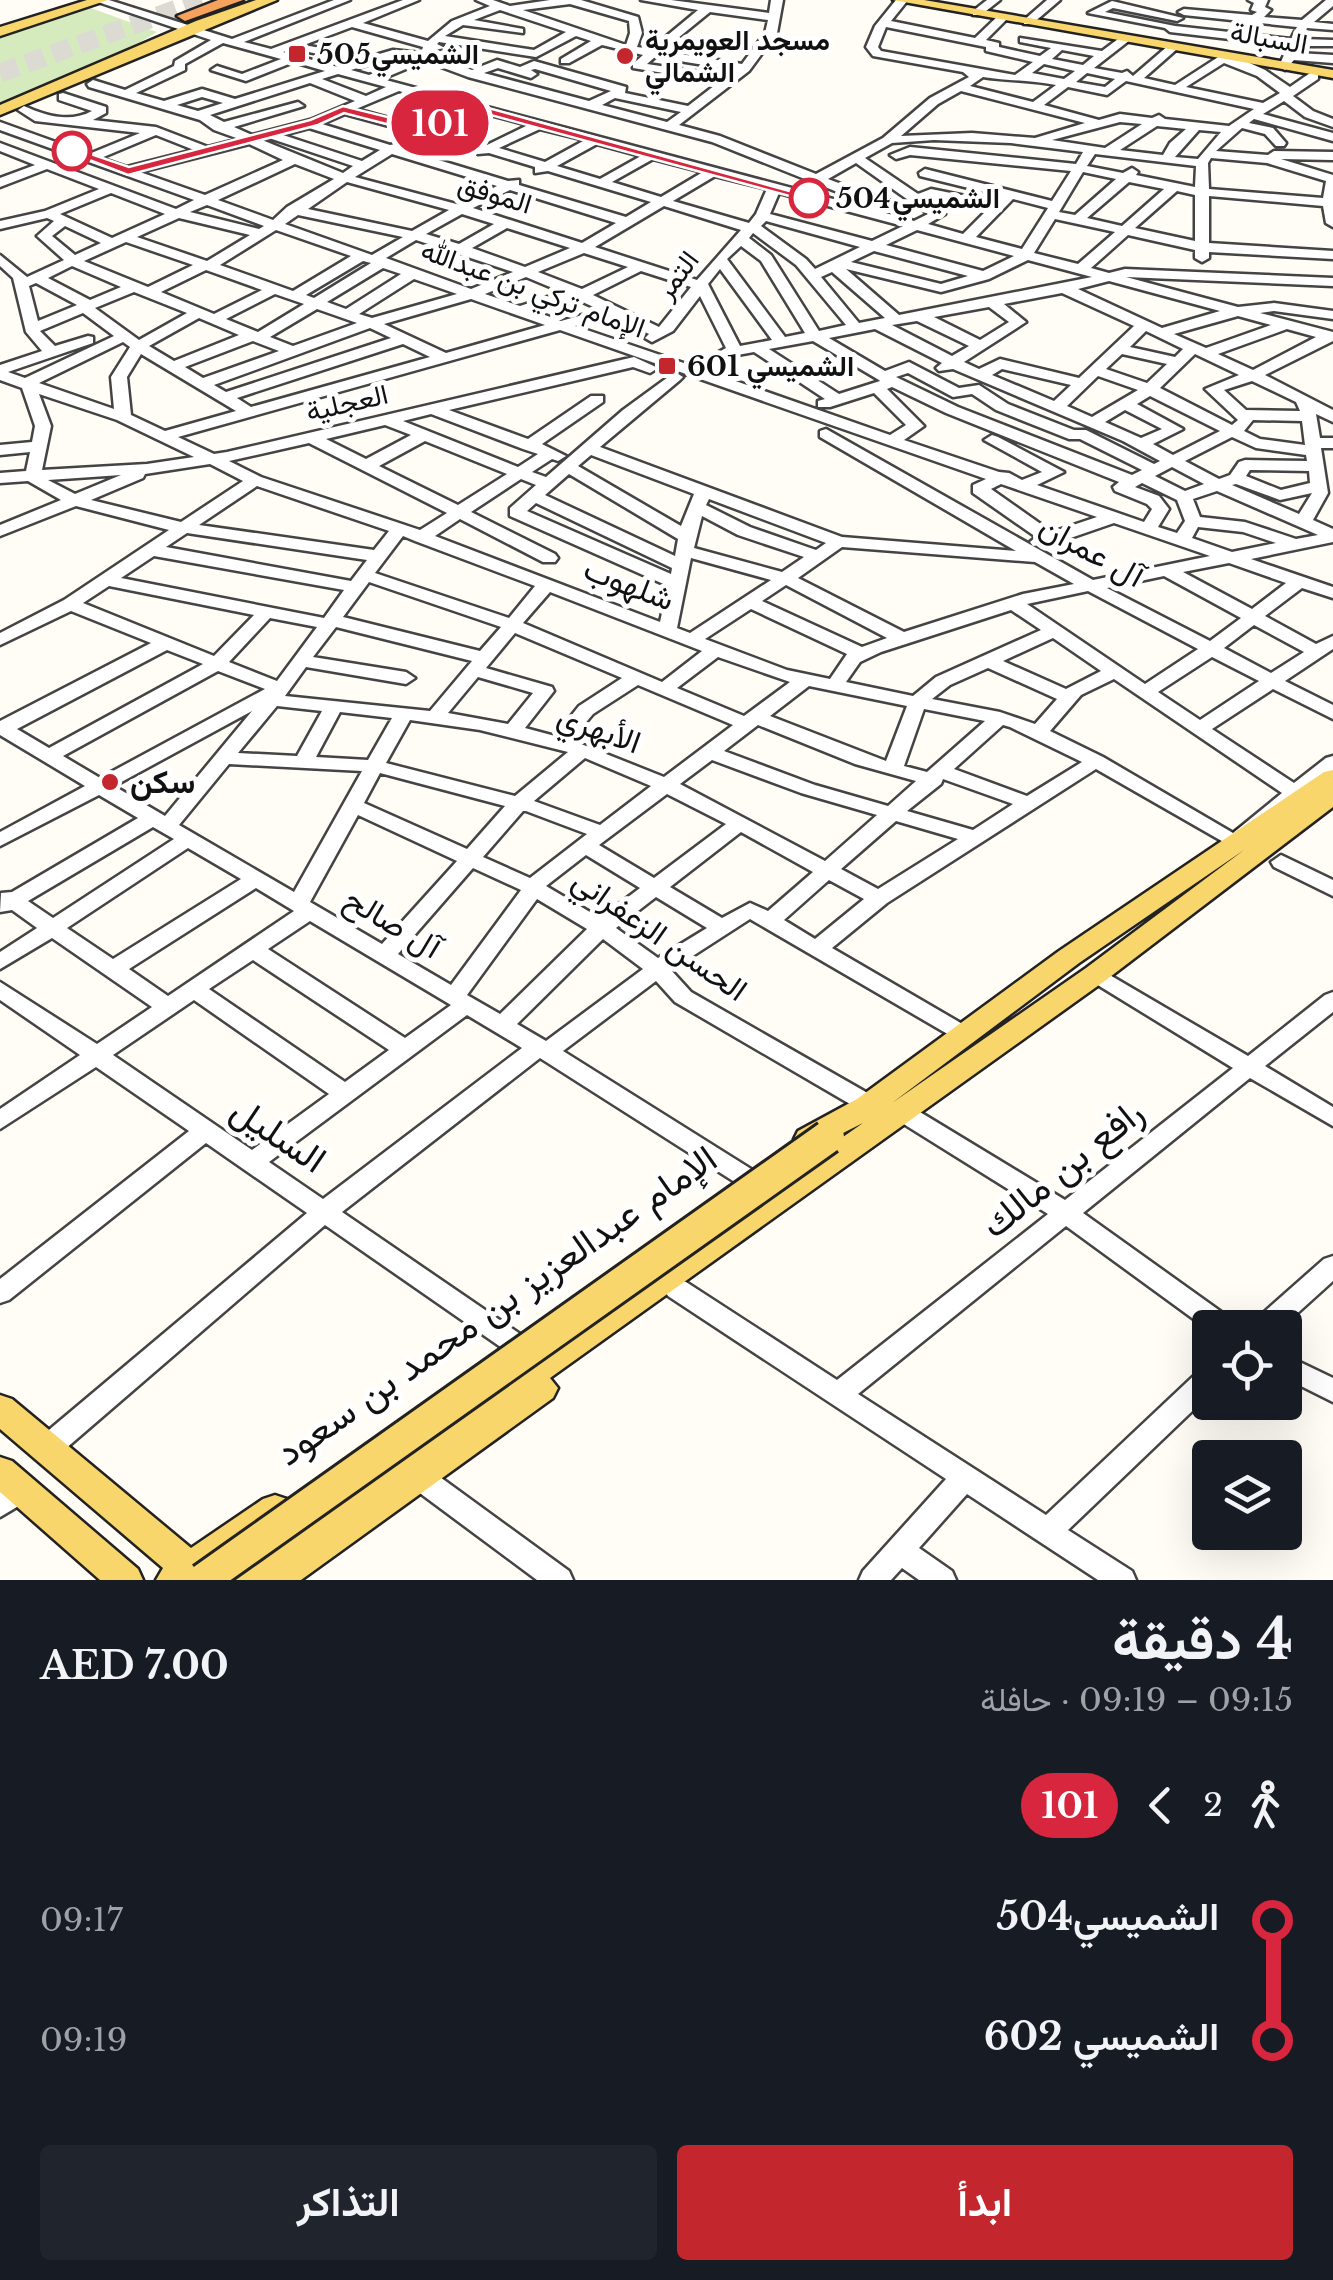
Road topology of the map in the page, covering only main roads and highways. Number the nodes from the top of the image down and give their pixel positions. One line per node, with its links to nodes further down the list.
1 (267, 0): 4 (main road)
2 (93, 1): 7 (main road)
3 (908, 1): 5 (main road, السبالة)
4 (237, 2): 6 (highway)
5 (942, 3): 8 (main road, السبالة)
6 (184, 22): 9 (main road)
7 (0, 32)
8 (1333, 72)
9 (0, 110)
10 (1333, 777): 12 (main road, الإمام عبدالعزيز بن محمد بن سعود)
11 (1333, 795): 12 (main road, الإمام عبدالعزيز بن محمد بن سعود)
12 (886, 1108): 13 (main road, الإمام عبدالعزيز بن محمد بن سعود); 16 (main road, الإمام عبدالعزيز بن محمد بن سعود); 19 (main road, الإمام عبدالعزيز بن محمد بن سعود)
13 (838, 1142): 16 (main road, الإمام عبدالعزيز بن محمد بن سعود, bridge); 18 (main road, الإمام عبدالعزيز بن محمد بن سعود)
14 (0, 1409): 16 (main road)
15 (7, 1489): 17 (main road)
16 (189, 1576)
17 (125, 1580)
18 (239, 1580)
19 (273, 1580)

